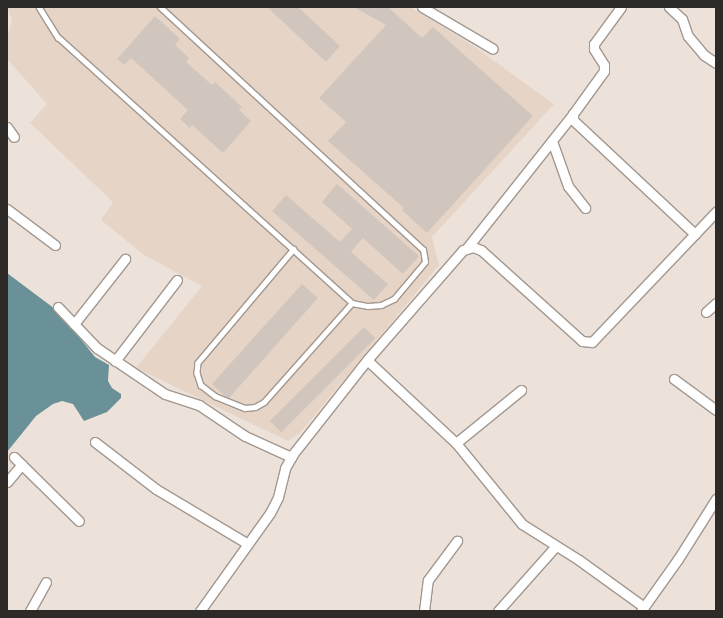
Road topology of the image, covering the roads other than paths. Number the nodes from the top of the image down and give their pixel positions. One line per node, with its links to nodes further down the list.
1 (39, 7): 17 (lane)
2 (160, 7): 21 (lane)
3 (422, 7): 6 (street)
4 (620, 7): 8 (street)
5 (669, 7): 7 (street)
6 (493, 49)
7 (716, 63)
8 (573, 114): 11 (street); 15 (street)
9 (7, 127): 10 (street)
10 (14, 137)
11 (552, 141): 12 (street); 18 (street)
12 (585, 208)
13 (7, 209): 16 (street)
14 (716, 212): 15 (street)
15 (695, 234): 18 (street)
16 (55, 245)
17 (294, 249): 21 (lane); 21 (lane)
18 (466, 249): 26 (street)
19 (125, 259): 25 (street)
20 (177, 280): 27 (street)
21 (352, 303)
22 (716, 303): 24 (street)
23 (58, 307): 25 (street)
24 (706, 312)
25 (74, 324): 27 (street)
26 (367, 360): 32 (street); 34 (street)
27 (116, 361): 34 (street)
28 (674, 379): 30 (street)
29 (521, 390): 32 (street)
30 (716, 410)
31 (95, 442): 40 (street)
32 (456, 443): 41 (street)
33 (14, 457): 35 (street)
34 (291, 457): 40 (street)
35 (22, 464): 36 (street); 38 (street)
36 (7, 482)
37 (716, 499): 43 (street)
38 (79, 521)
39 (457, 541): 46 (street)
40 (248, 544): 45 (street)
41 (556, 546): 43 (street); 47 (street)
42 (46, 582): 44 (street)
43 (642, 609)
44 (31, 611)
45 (200, 611)
46 (424, 611)
47 (498, 611)

